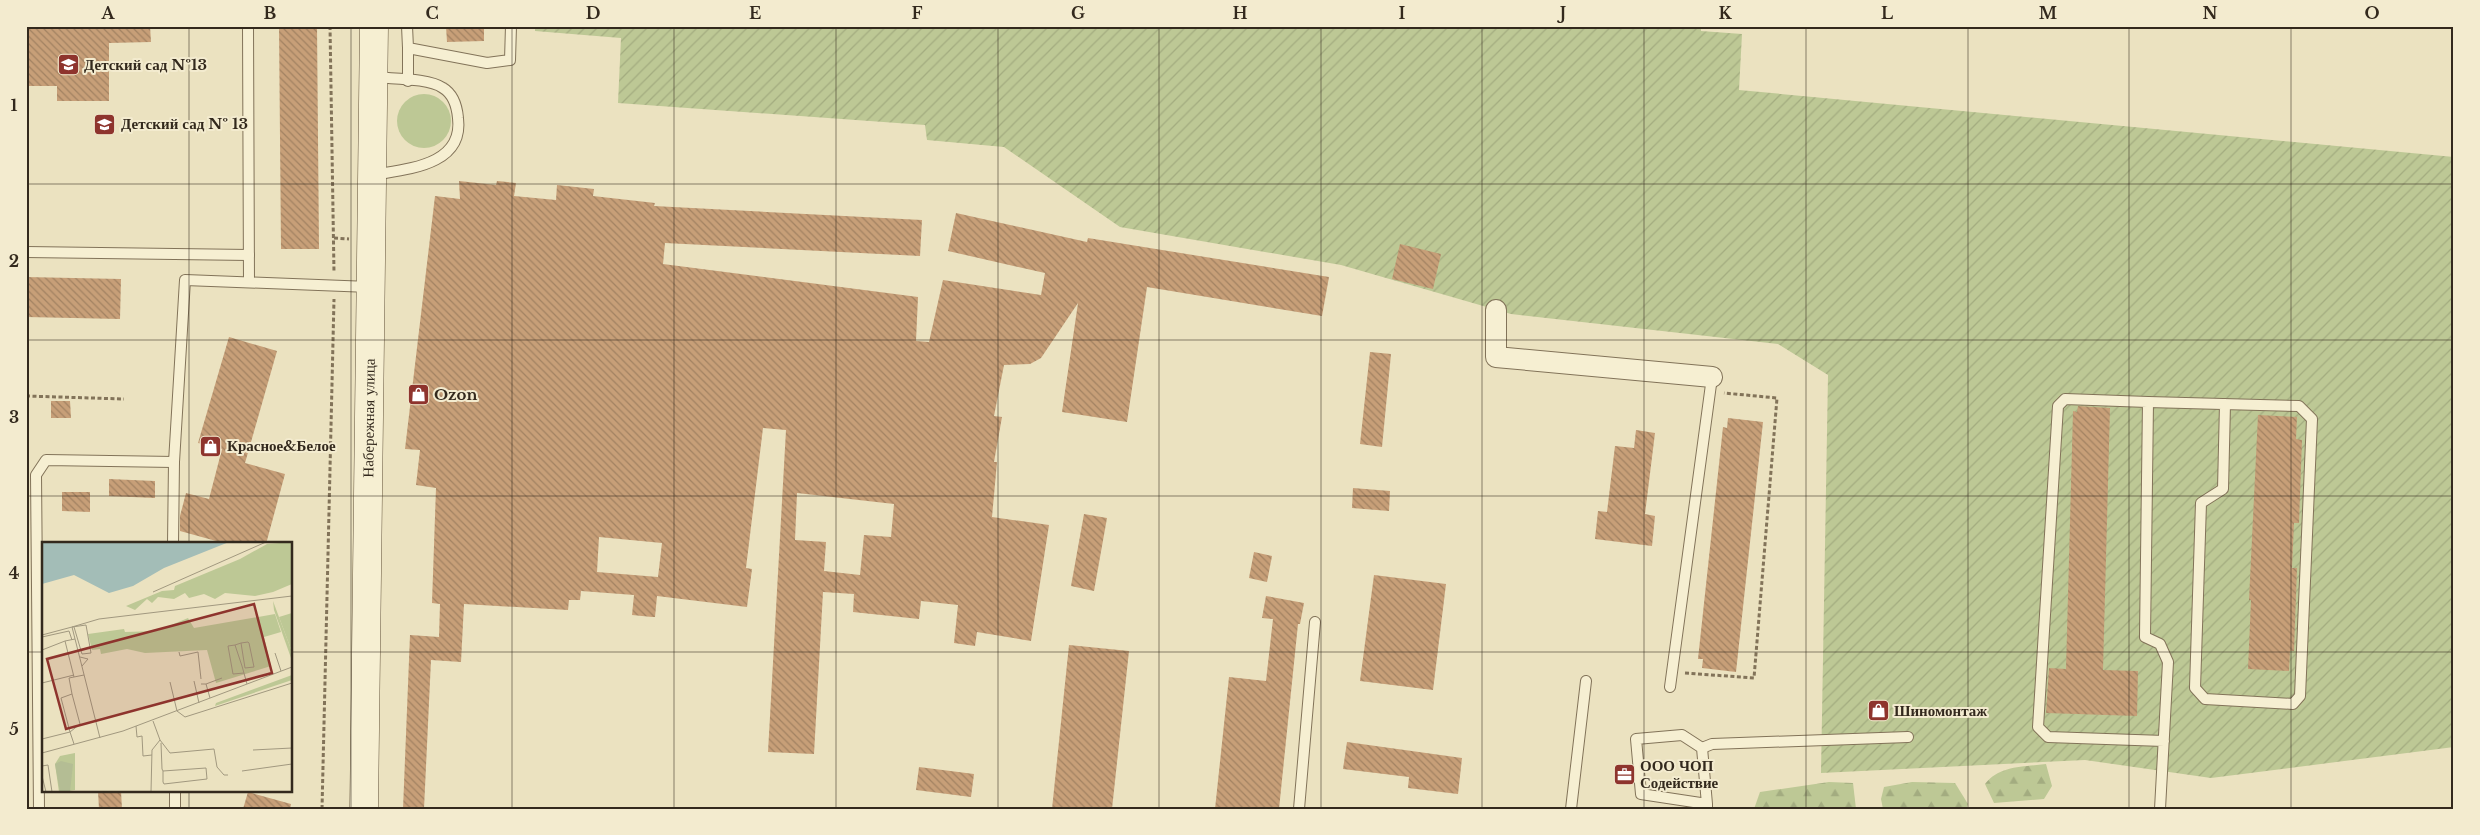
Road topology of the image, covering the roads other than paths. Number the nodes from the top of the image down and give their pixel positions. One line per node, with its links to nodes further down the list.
1 (248, 26): 10 (lane)
2 (374, 26): 6 (main road, Набережная улица)
3 (407, 26): 5 (lane)
4 (511, 26): 5 (lane)
5 (408, 48): 7 (lane)
6 (374, 77): 7 (lane); 8 (main road, Набережная улица)
7 (408, 81): 8 (lane)
8 (372, 175): 12 (main road, Набережная улица)
9 (26, 252): 10 (lane)
10 (249, 255): 11 (lane)
11 (249, 282): 12 (lane); 17 (lane)
12 (370, 287): 29 (main road, Набережная улица)
13 (1496, 310): 14 (street)
14 (1712, 377): 21 (lane)
15 (2148, 402): 16 (lane); 23 (lane); 23 (lane)
16 (2225, 404): 16 (lane)
17 (174, 462): 18 (lane); 27 (lane)
18 (173, 542)
19 (1315, 622): 30 (lane)
20 (1586, 681): 31 (lane)
21 (1670, 687)
22 (1908, 737): 24 (lane)
23 (2164, 741): 32 (lane)
24 (1702, 748): 26 (lane); 26 (lane)
25 (175, 792): 28 (lane)
26 (1707, 806)
27 (40, 809)
28 (176, 809)
29 (364, 809)
30 (1299, 809)
31 (1571, 809)
32 (2160, 809)

